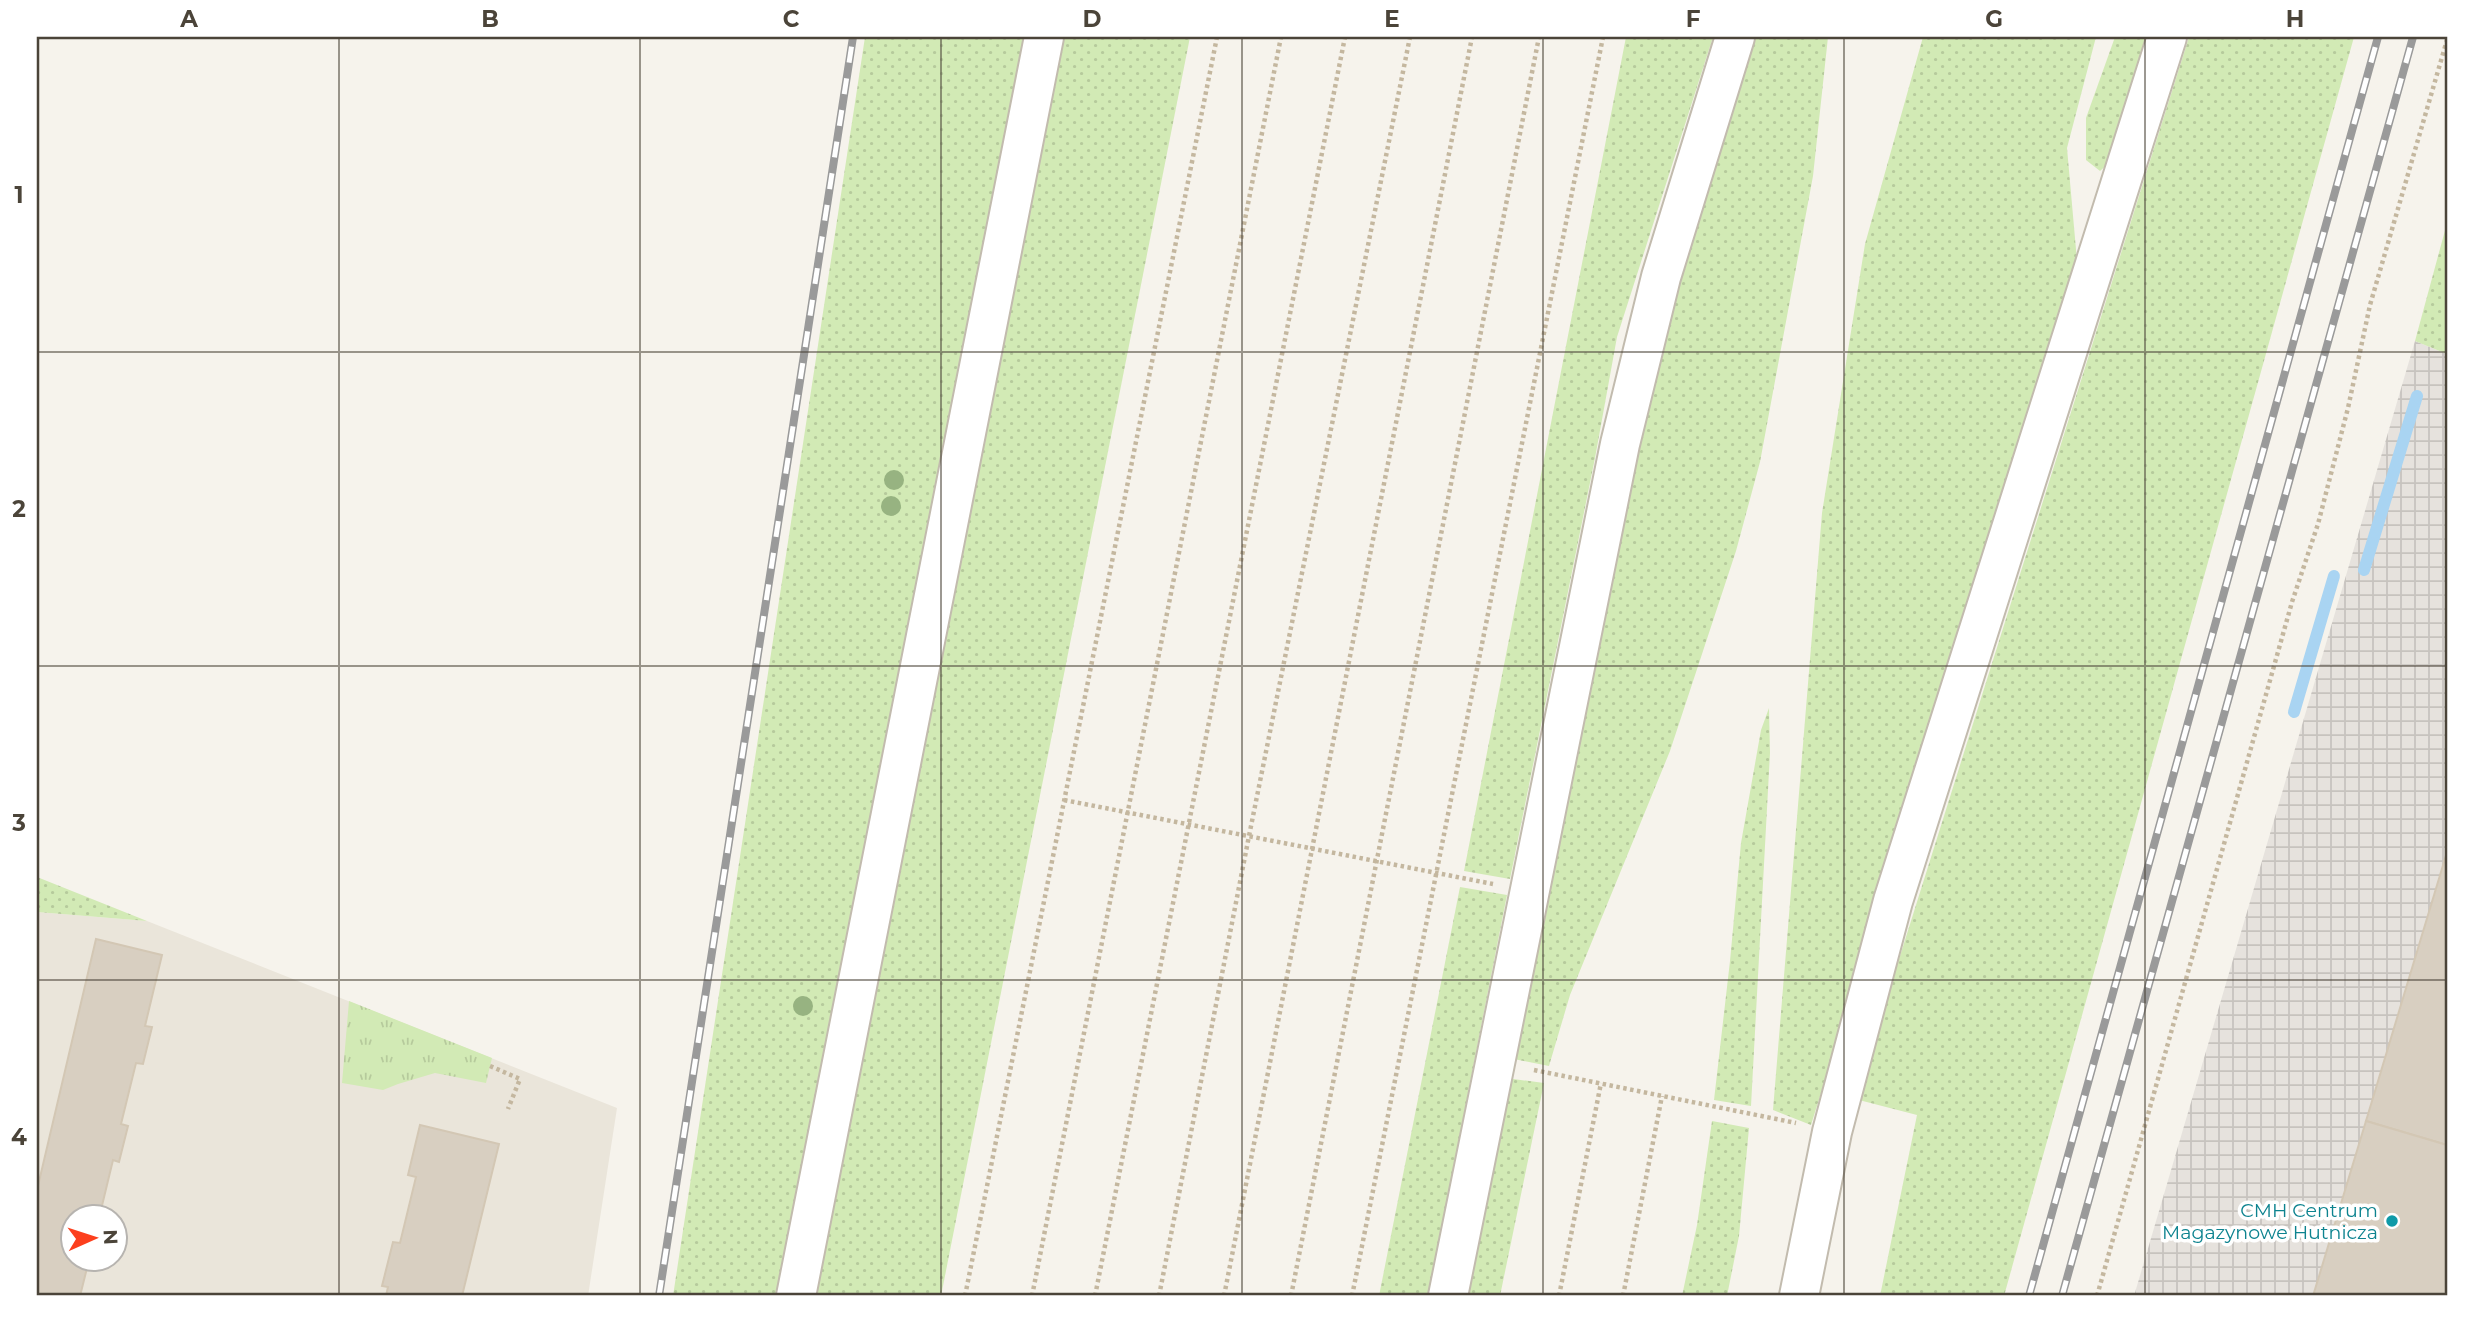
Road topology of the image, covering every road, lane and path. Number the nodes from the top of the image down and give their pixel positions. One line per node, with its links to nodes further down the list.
1 (1044, 37): 26 (lane)
2 (1217, 37): 12 (path)
3 (1281, 37): 13 (path)
4 (1345, 37): 14 (path)
5 (1410, 37): 15 (path)
6 (1472, 37): 16 (path)
7 (1539, 37): 17 (path)
8 (1603, 37): 18 (path)
9 (1735, 37): 19 (lane)
10 (2167, 37): 25 (lane)
11 (2447, 40): 38 (path)
12 (1064, 800): 13 (path); 27 (path)
13 (1127, 813): 14 (path); 28 (path)
14 (1189, 824): 15 (path); 29 (path)
15 (1249, 836): 16 (path); 30 (path)
16 (1312, 849): 17 (path); 31 (path)
17 (1376, 860): 18 (path); 32 (path)
18 (1436, 874): 19 (path); 33 (path)
19 (1530, 891): 20 (lane)
20 (1495, 1063): 22 (path); 34 (lane)
21 (490, 1066): 24 (path)
22 (1601, 1083): 23 (path); 35 (path)
23 (1662, 1096): 25 (path); 36 (path)
24 (508, 1109)
25 (1832, 1132): 37 (lane)
26 (796, 1296)
27 (965, 1296)
28 (1032, 1296)
29 (1095, 1296)
30 (1159, 1296)
31 (1224, 1296)
32 (1290, 1296)
33 (1352, 1296)
34 (1448, 1296)
35 (1559, 1296)
36 (1623, 1296)
37 (1799, 1296)
38 (2097, 1296)

